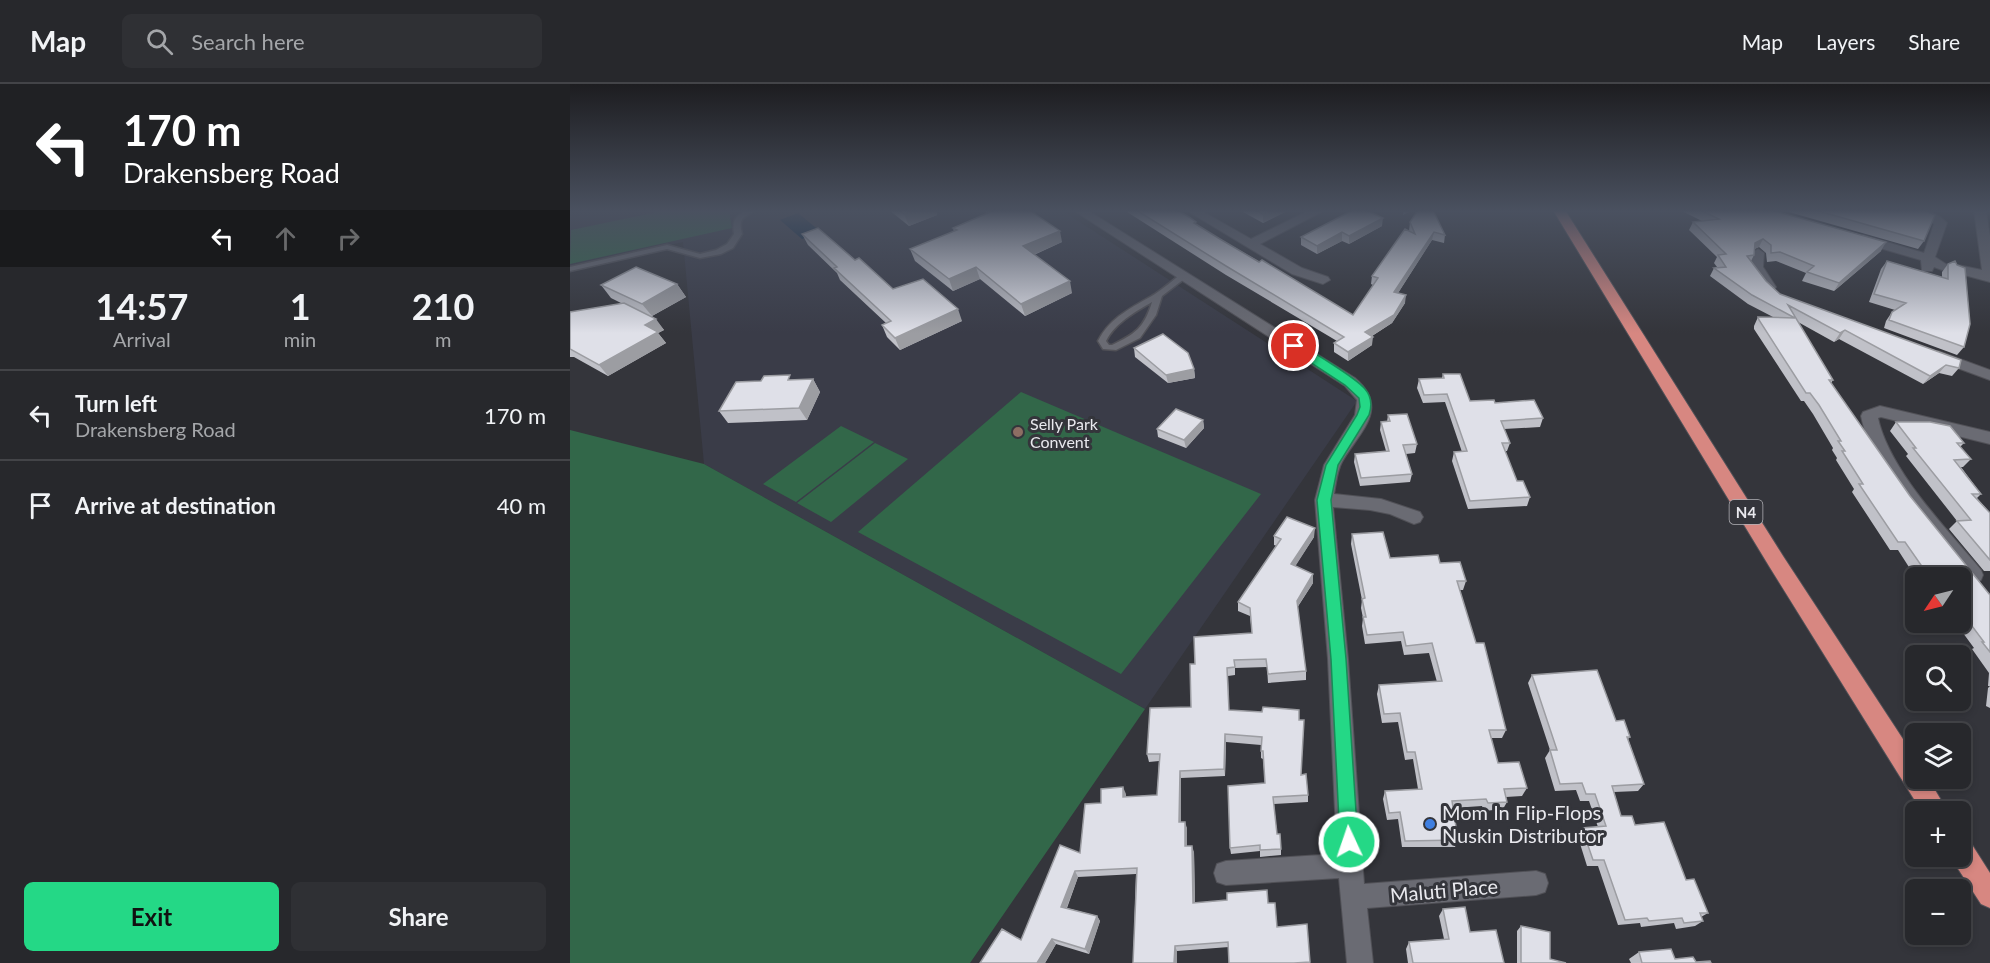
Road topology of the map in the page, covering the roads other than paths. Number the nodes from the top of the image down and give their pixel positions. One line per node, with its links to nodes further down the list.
1 (649, 251): 12 (lane)
2 (682, 251): 3 (lane)
3 (720, 251)
4 (1144, 251): 14 (street)
5 (1263, 251): 16 (street)
6 (1584, 251): 26 (highway, N4)
7 (1904, 251): 11 (street)
8 (1931, 251): 11 (street)
9 (1986, 251): 15 (street)
10 (1758, 253): 19 (street)
11 (1928, 258): 13 (street)
12 (570, 269)
13 (1942, 271)
14 (1184, 276): 18 (lane); 23 (street)
15 (1990, 277): 17 (street)
16 (1323, 280)
17 (1990, 286)
18 (1158, 294): 18 (lane)
19 (1779, 294)
20 (1920, 350): 21 (street)
21 (1990, 375)
22 (1990, 438): 25 (street)
23 (1324, 500): 24 (street); 27 (street)
24 (1414, 517)
25 (1974, 575)
26 (1929, 801)
27 (1350, 865): 29 (street); 32 (street)
28 (1971, 866): 31 (highway)
29 (1226, 873)
30 (1536, 883): 32 (street, Maluti Place)
31 (1990, 895)
32 (1353, 897): 33 (street)
33 (1360, 963)

